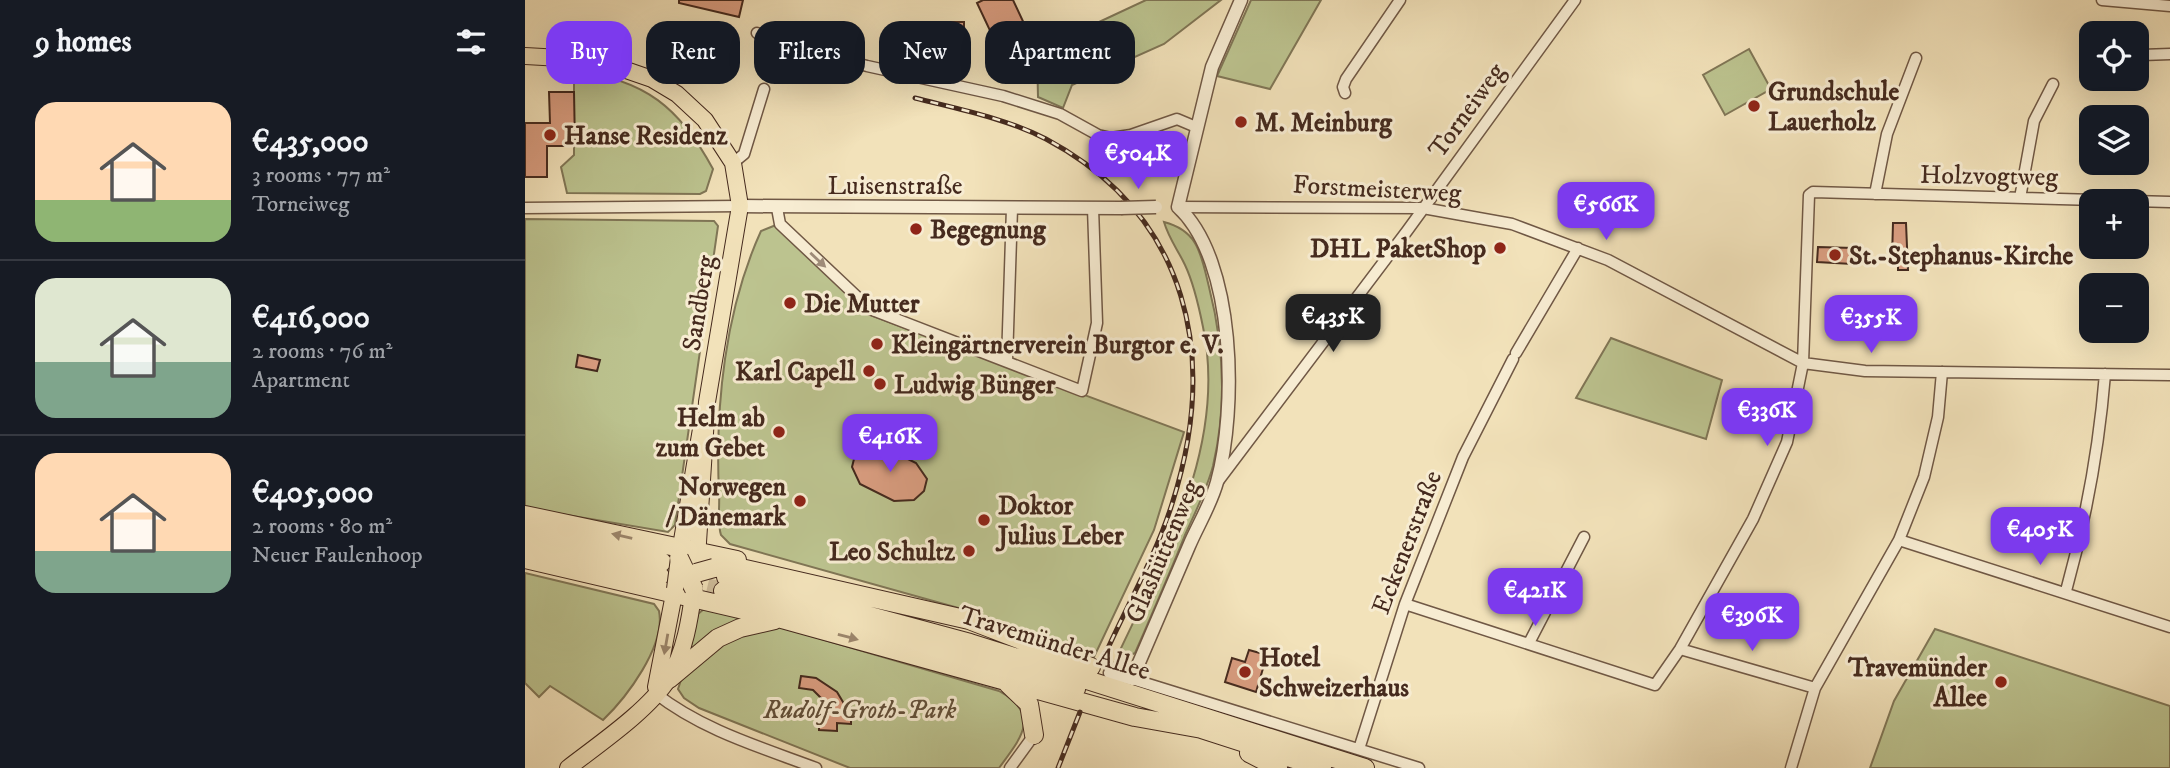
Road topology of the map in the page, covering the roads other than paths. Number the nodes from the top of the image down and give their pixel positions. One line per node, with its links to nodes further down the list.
1 (1241, 0): 14 (street)
2 (1400, 0): 13 (street)
3 (1575, 0): 25 (street, Torneiweg)
4 (2102, 0): 5 (street)
5 (2170, 6)
6 (2170, 54): 7 (street)
7 (2149, 55)
8 (525, 56): 15 (main road)
9 (1916, 58): 16 (street)
10 (865, 65): 14 (street)
11 (2053, 84): 17 (street)
12 (764, 89): 15 (street)
13 (1345, 93)
14 (1196, 127): 20 (street)
15 (733, 163): 19 (main road, Sandberg)
16 (1875, 194): 17 (street, Holzvogtweg); 28 (street, Holzvogtweg)
17 (2020, 198): 18 (street, Holzvogtweg)
18 (2170, 202)
19 (740, 206): 21 (street); 22 (street, Luisenstraße); 39 (main road, Sandberg)
20 (1178, 206): 24 (street, Luisenstraße, bridge); 25 (street, Forstmeisterweg); 32 (street, Glashüttenweg)
21 (525, 208)
22 (778, 208): 23 (street, Luisenstraße); 27 (street, one-way to 27)
23 (1012, 208): 24 (street, Luisenstraße); 27 (street)
24 (1093, 208): 27 (street)
25 (1423, 208): 26 (street, Forstmeisterweg); 32 (street, Torneiweg)
26 (1578, 248): 28 (street, Forstmeisterweg); 43 (street, Eckenerstraße)
27 (1007, 361)
28 (1803, 363): 29 (street, Forstmeisterweg); 48 (street)
29 (1943, 372): 30 (street, Forstmeisterweg); 36 (street)
30 (2105, 374): 31 (street, Forstmeisterweg); 42 (street)
31 (2170, 375)
32 (1217, 482): 52 (street, Glashüttenweg)
33 (525, 515): 39 (highway, one-way to 33)
34 (525, 530): 39 (highway)
35 (1584, 537): 47 (street)
36 (1899, 540): 42 (street); 54 (street)
37 (525, 544): 39 (highway)
38 (525, 559): 39 (highway)
39 (681, 573): 40 (highway); 41 (highway, bridge); 41 (highway); 51 (main road); 55 (main road, one-way to 55)
40 (783, 577): 41 (highway); 44 (highway)
41 (719, 585): 45 (highway); 49 (highway, Travemünder Allee); 56 (highway, Travemünder Allee)
42 (2066, 592): 46 (street)
43 (1405, 604): 47 (street); 58 (street, Eckenerstraße)
44 (938, 612): 49 (highway); 50 (highway)
45 (782, 619): 51 (highway); 53 (highway, one-way to 53)
46 (2170, 627)
47 (1529, 643): 48 (street)
48 (1680, 649): 54 (street)
49 (1060, 670): 64 (highway, Travemünder Allee)
50 (1110, 673): 52 (street, Travemünder Allee)
51 (669, 678): 55 (main road)
52 (1132, 679): 58 (street, Travemünder Allee)
53 (1002, 680): 56 (highway); 57 (highway)
54 (1815, 688): 66 (street)
55 (655, 693): 59 (street); 60 (main road)
56 (1205, 730): 62 (highway); 63 (highway, Travemünder Allee)
57 (1034, 735): 61 (street)
58 (1359, 749): 65 (street, Travemünder Allee)
59 (809, 767)
60 (568, 768)
61 (1010, 768)
62 (1278, 768)
63 (1322, 768)
64 (1366, 768)
65 (1419, 768)
66 (1791, 768)

